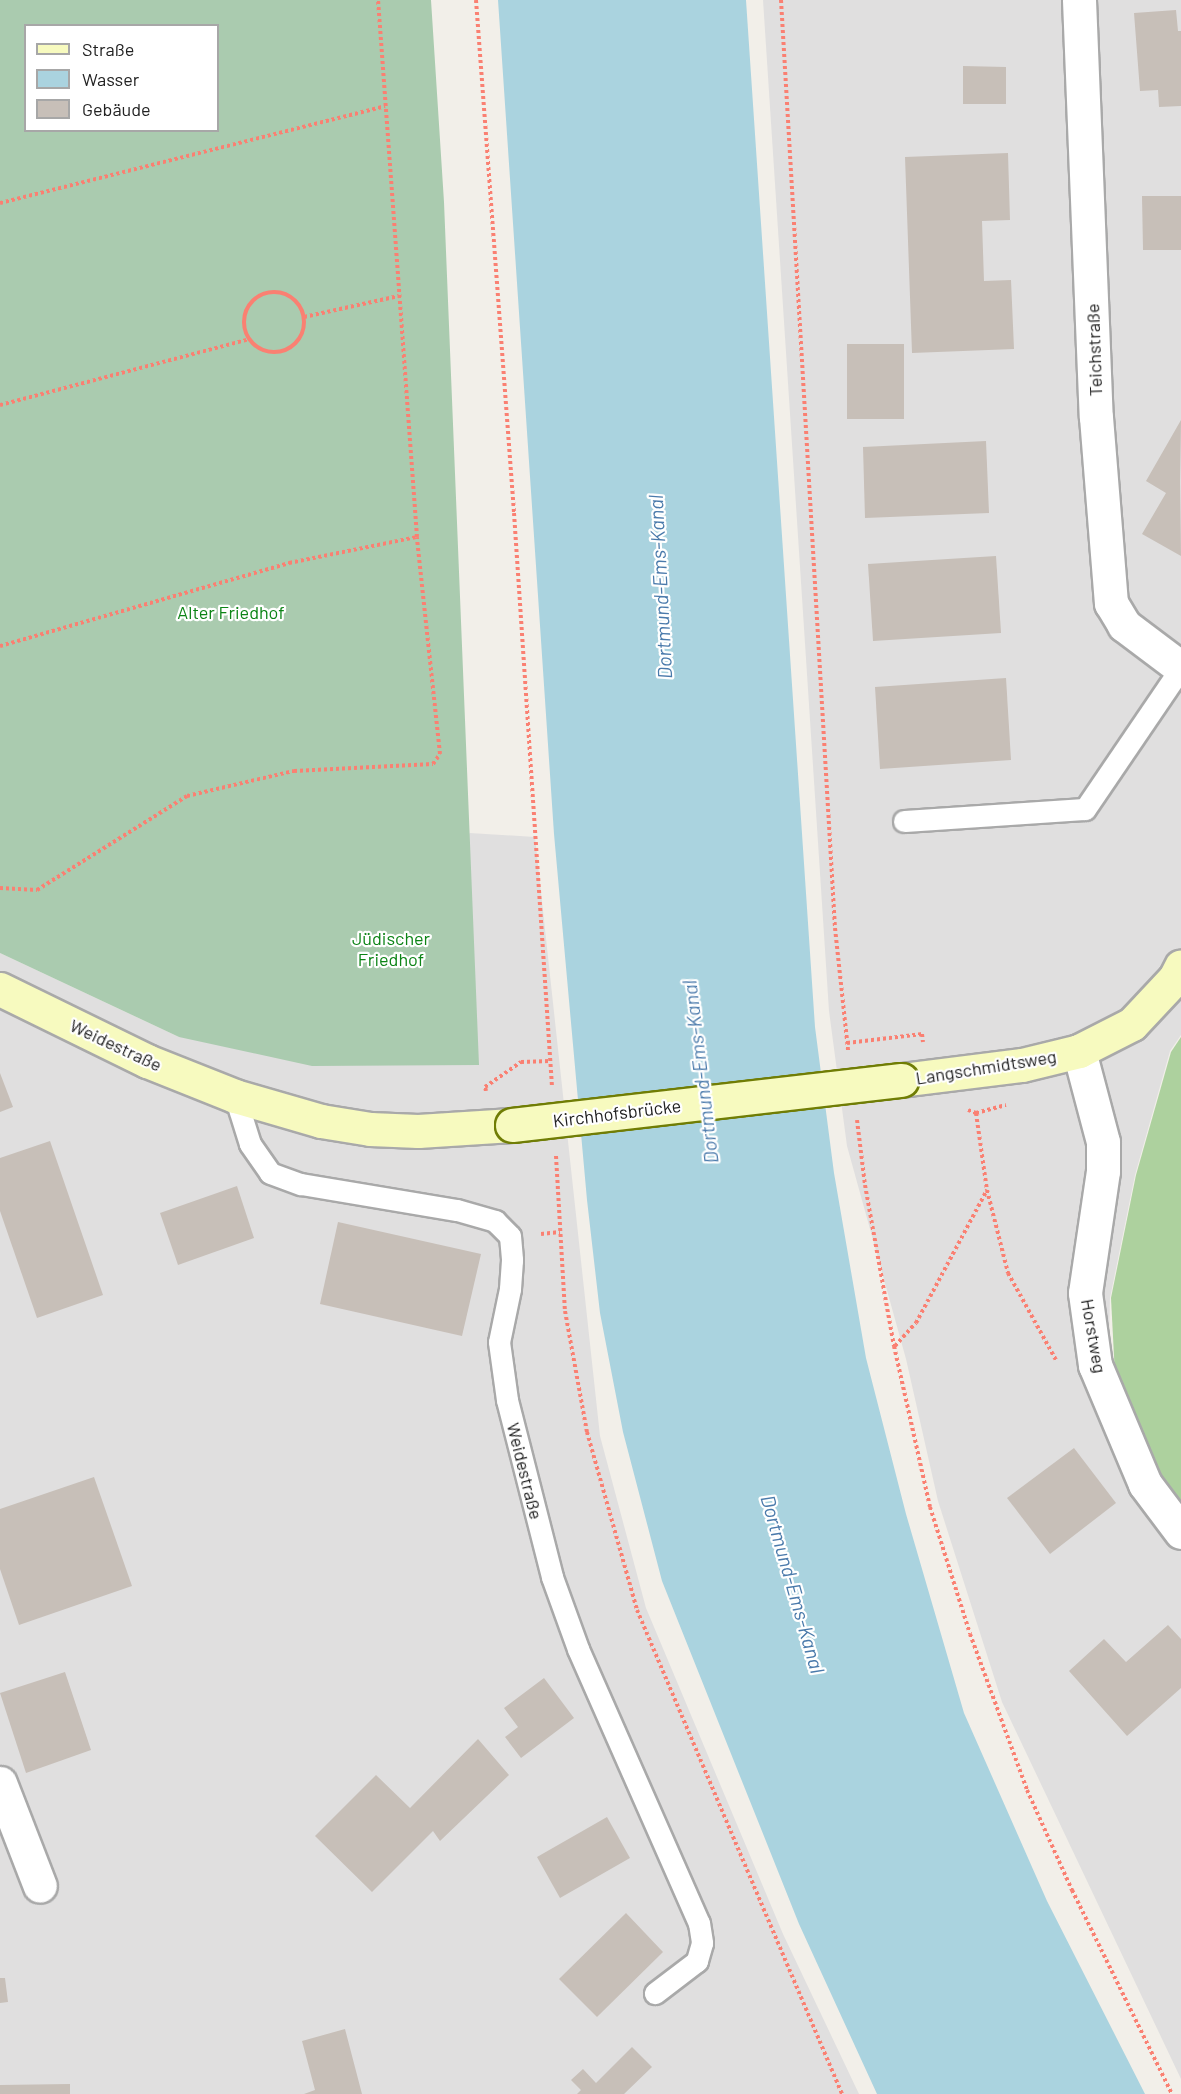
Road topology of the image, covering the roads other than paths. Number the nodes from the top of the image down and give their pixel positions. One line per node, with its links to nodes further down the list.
1 (1080, 0): 2 (street, Teichstraße)
2 (1181, 668): 3 (lane)
3 (904, 821)
4 (1181, 966): 6 (street, Langschmidtsweg)
5 (0, 989): 8 (street, Weidestraße)
6 (1079, 1051): 7 (street, Langschmidtsweg); 10 (street, Horstweg)
7 (901, 1080): 9 (street, Kirchhofsbrücke, bridge)
8 (235, 1096): 9 (street, Weidestraße); 13 (lane, Weidestraße)
9 (512, 1125)
10 (1181, 1532)
11 (0, 1783): 12 (street)
12 (40, 1886)
13 (655, 1993)

